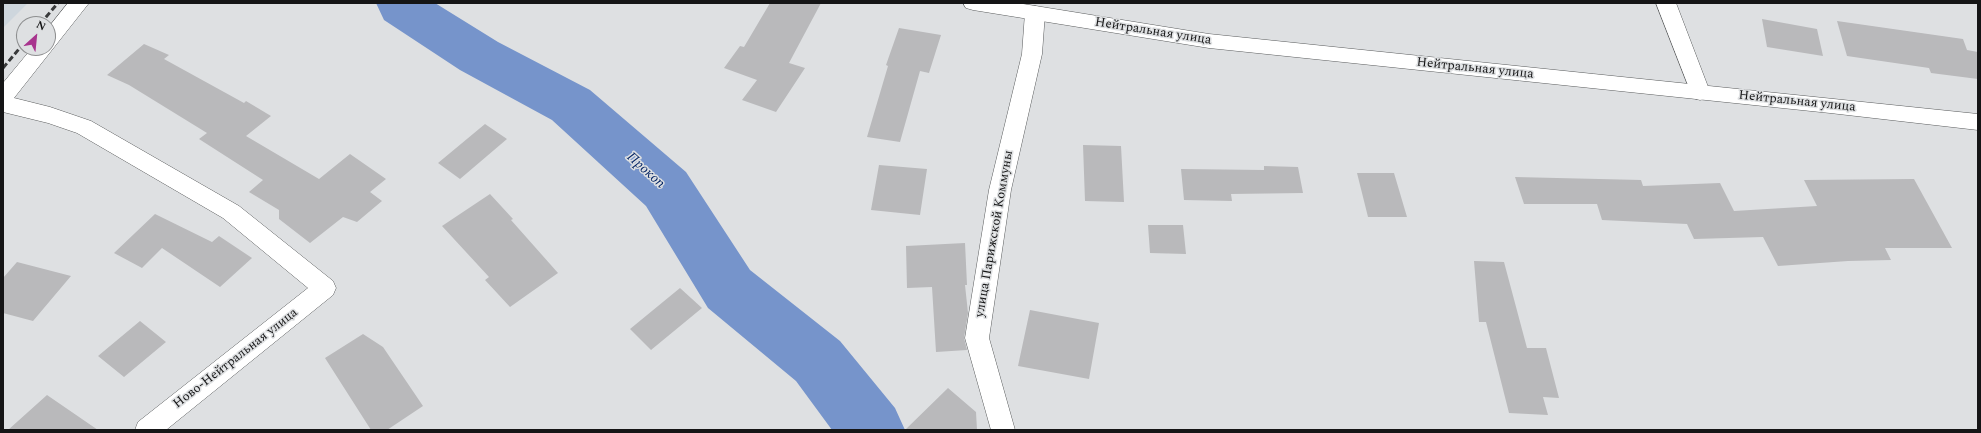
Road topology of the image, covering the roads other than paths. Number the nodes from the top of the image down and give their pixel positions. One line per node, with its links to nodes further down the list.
1 (79, 3): 5 (street)
2 (973, 3): 4 (street, Нейтральная улица)
3 (1666, 3): 7 (street)
4 (1035, 13): 7 (street, Нейтральная улица); 12 (street, улица Парижской Коммуны)
5 (56, 32)
6 (37, 56): 8 (street)
7 (1700, 92): 10 (street, Нейтральная улица)
8 (3, 97)
9 (3, 104): 11 (street, Ново-Нейтральная улица)
10 (1978, 122)
11 (146, 430)
12 (1003, 430)

